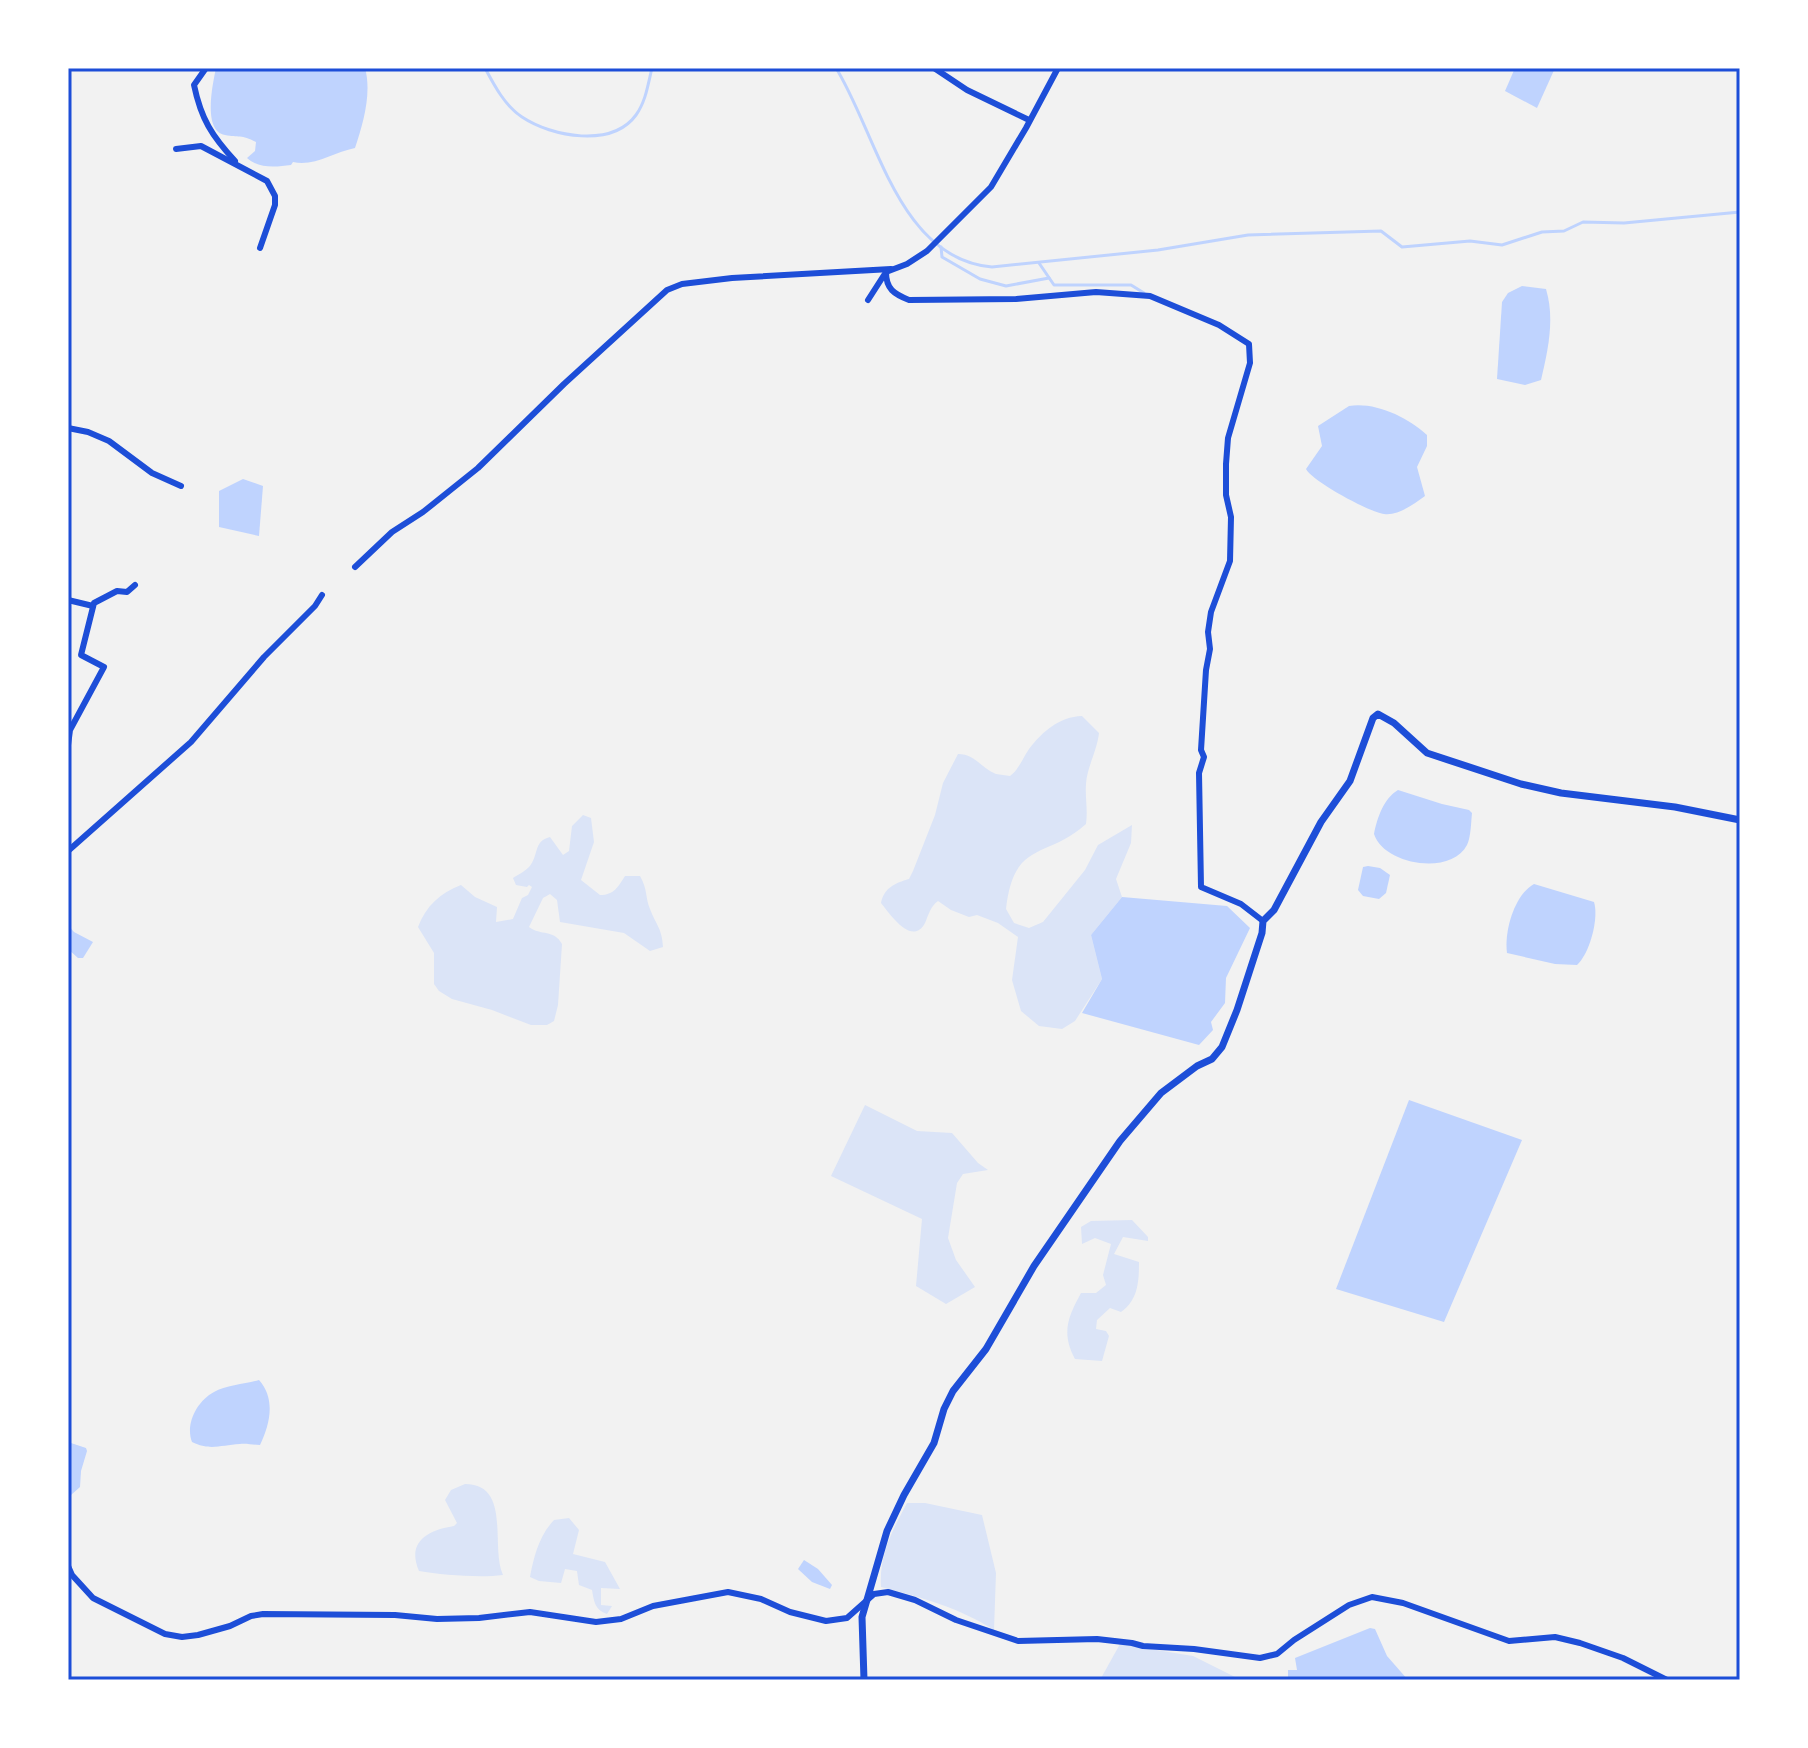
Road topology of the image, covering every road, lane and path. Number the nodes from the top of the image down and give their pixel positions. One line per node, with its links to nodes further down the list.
1 (206, 68): 6 (street)
2 (934, 68): 4 (street)
3 (1058, 68): 4 (street)
4 (1029, 120): 8 (street)
5 (176, 149): 6 (street)
6 (237, 164): 7 (street)
7 (260, 248)
8 (888, 270): 9 (street); 12 (street); 20 (street)
9 (868, 300)
10 (68, 428): 11 (street)
11 (181, 486)
12 (355, 567)
13 (135, 585): 16 (street)
14 (322, 595): 19 (street)
15 (68, 600): 16 (street)
16 (93, 606): 17 (street)
17 (68, 745)
18 (1740, 820): 20 (street)
19 (68, 851)
20 (1263, 921): 22 (street)
21 (68, 1566): 22 (street)
22 (868, 1599): 23 (street); 24 (street)
23 (864, 1680)
24 (1667, 1680)

